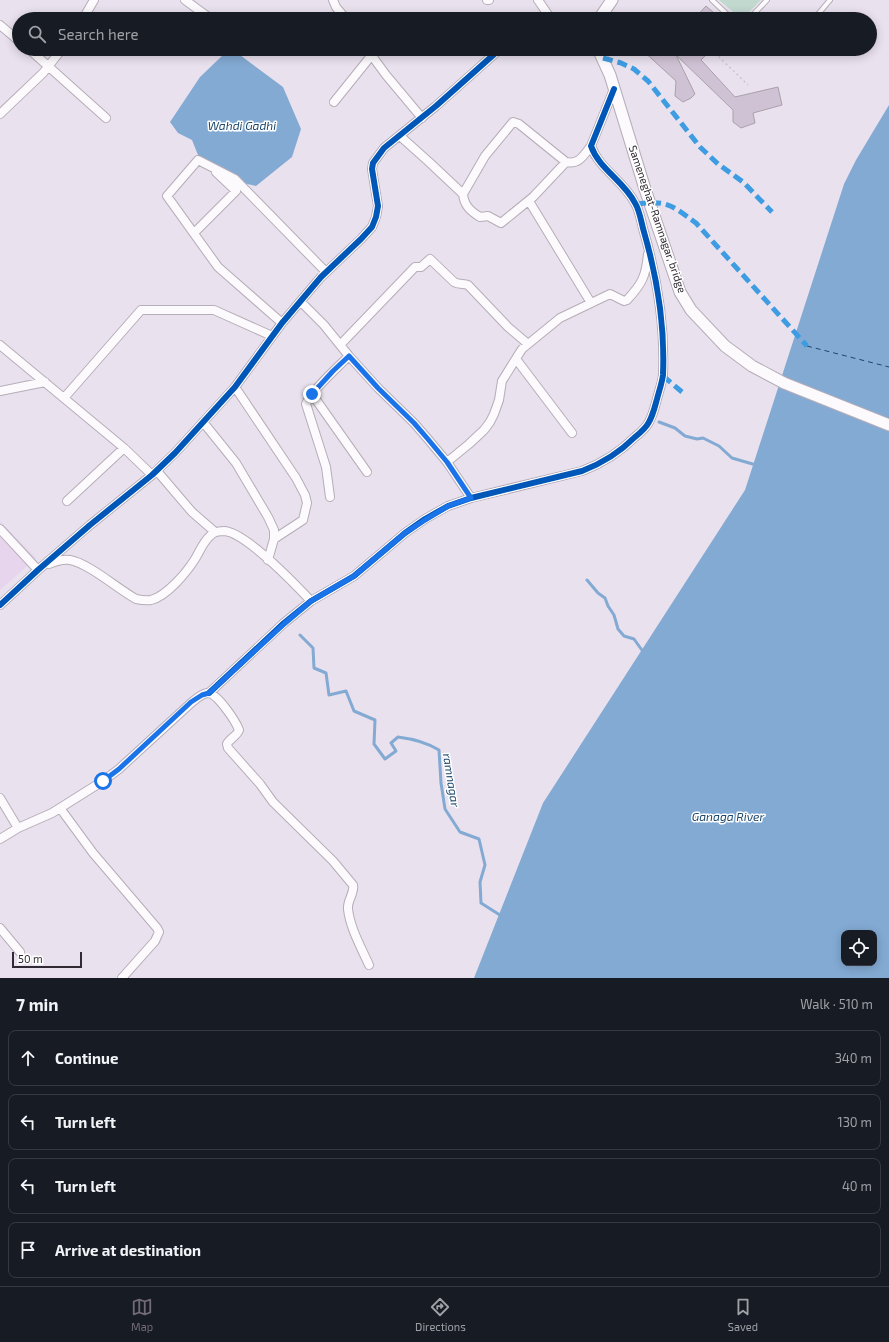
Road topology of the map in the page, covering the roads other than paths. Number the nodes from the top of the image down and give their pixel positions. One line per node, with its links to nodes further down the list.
1 (94, 0): 9 (street)
2 (185, 0): 10 (street)
3 (333, 0): 11 (street)
4 (538, 0): 12 (street)
5 (612, 0): 13 (main road)
6 (712, 0): 14 (lane)
7 (767, 0): 15 (lane)
8 (830, 0): 16 (lane)
9 (87, 12)
10 (201, 12)
11 (340, 12)
12 (546, 12)
13 (604, 12)
14 (725, 12)
15 (756, 12)
16 (820, 12)
17 (0, 25): 18 (street)
18 (12, 35)
19 (37, 56): 25 (street)
20 (57, 56): 25 (street)
21 (366, 56): 27 (street)
22 (372, 56): 30 (street)
23 (492, 56): 30 (street)
24 (601, 56): 26 (main road, Sameneghat-Ramnagar, bridge)
25 (49, 66): 28 (street); 29 (street)
26 (614, 89): 32 (street); 55 (main road, Sameneghat-Ramnagar, bridge)
27 (334, 102)
28 (0, 114)
29 (106, 118)
30 (422, 118): 31 (street)
31 (400, 136): 35 (street); 39 (street)
32 (591, 146): 33 (street); 38 (street)
33 (566, 162): 35 (street); 36 (street)
34 (208, 165): 37 (street); 37 (street); 39 (street)
35 (463, 194): 36 (street)
36 (529, 201): 41 (street)
37 (194, 233): 42 (street)
38 (649, 249): 41 (street); 62 (street)
39 (326, 272): 40 (street)
40 (300, 302): 42 (street); 44 (street)
41 (592, 303): 45 (street)
42 (282, 323): 43 (street)
43 (272, 336): 50 (street); 53 (street)
44 (341, 344): 45 (street); 47 (street)
45 (528, 344): 48 (street)
46 (0, 345): 49 (street)
47 (349, 356): 52 (street); 58 (street)
48 (516, 359): 56 (street); 58 (street)
49 (45, 382): 51 (street); 53 (street)
50 (235, 387): 54 (street); 66 (street)
51 (0, 391)
52 (312, 394): 59 (street); 61 (street)
53 (64, 398): 57 (street)
54 (203, 422): 60 (street); 66 (street)
55 (889, 425)
56 (572, 433)
57 (124, 448): 60 (street); 63 (street)
58 (447, 462): 62 (street)
59 (367, 472)
60 (154, 473): 65 (street); 68 (street)
61 (330, 497)
62 (471, 498): 69 (street)
63 (67, 500)
64 (0, 529): 68 (street)
65 (215, 532): 67 (street); 68 (street)
66 (274, 539): 67 (street)
67 (268, 560): 69 (street)
68 (41, 568): 70 (street)
69 (311, 601): 71 (street)
70 (0, 605)
71 (209, 693): 73 (street); 78 (street)
72 (0, 798): 74 (street)
73 (60, 808): 74 (street); 79 (street)
74 (18, 828): 75 (street)
75 (0, 839)
76 (0, 928): 77 (street)
77 (20, 952)
78 (369, 965)
79 (122, 978)

